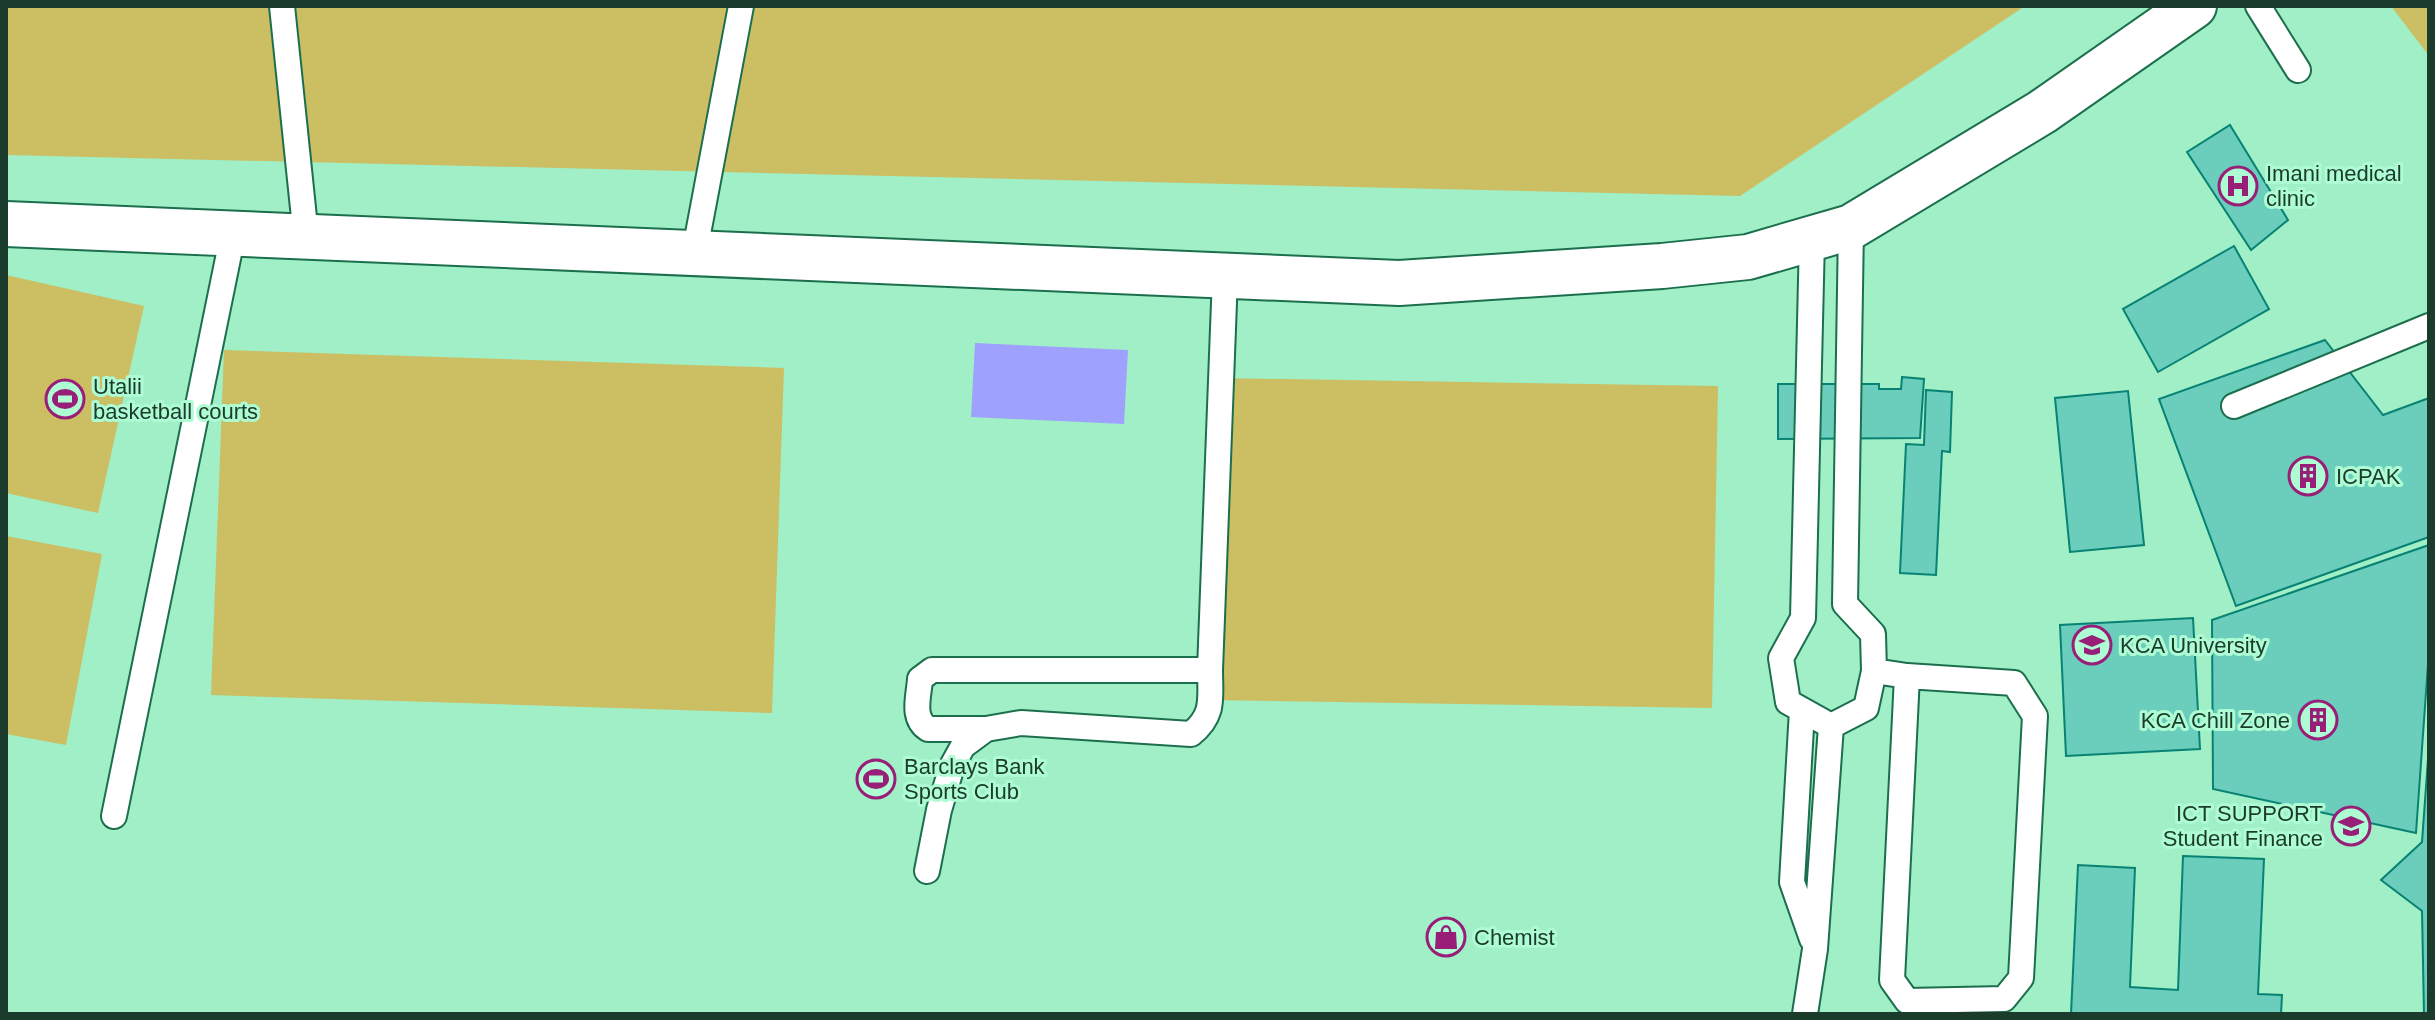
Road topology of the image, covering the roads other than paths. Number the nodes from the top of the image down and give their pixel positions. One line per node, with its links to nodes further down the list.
1 (282, 6): 9 (lane)
2 (741, 6): 10 (lane)
3 (2194, 6): 7 (street)
4 (2258, 6): 5 (lane)
5 (2298, 70)
6 (6, 224): 8 (street)
7 (1831, 233): 11 (street); 14 (lane); 15 (lane)
8 (233, 234): 9 (street); 22 (lane)
9 (306, 237): 10 (street)
10 (694, 255): 11 (street)
11 (1225, 276): 16 (lane)
12 (2429, 326): 13 (lane)
13 (2234, 406)
14 (1845, 604): 15 (lane); 17 (lane)
15 (1803, 618): 19 (lane)
16 (1210, 670): 21 (lane); 21 (lane)
17 (1874, 671): 18 (lane); 20 (lane)
18 (1907, 676): 18 (lane)
19 (1802, 710): 20 (lane); 24 (lane)
20 (1831, 726): 24 (lane)
21 (986, 729): 23 (lane)
22 (114, 816)
23 (927, 871)
24 (1815, 949): 25 (lane)
25 (1805, 1014)

